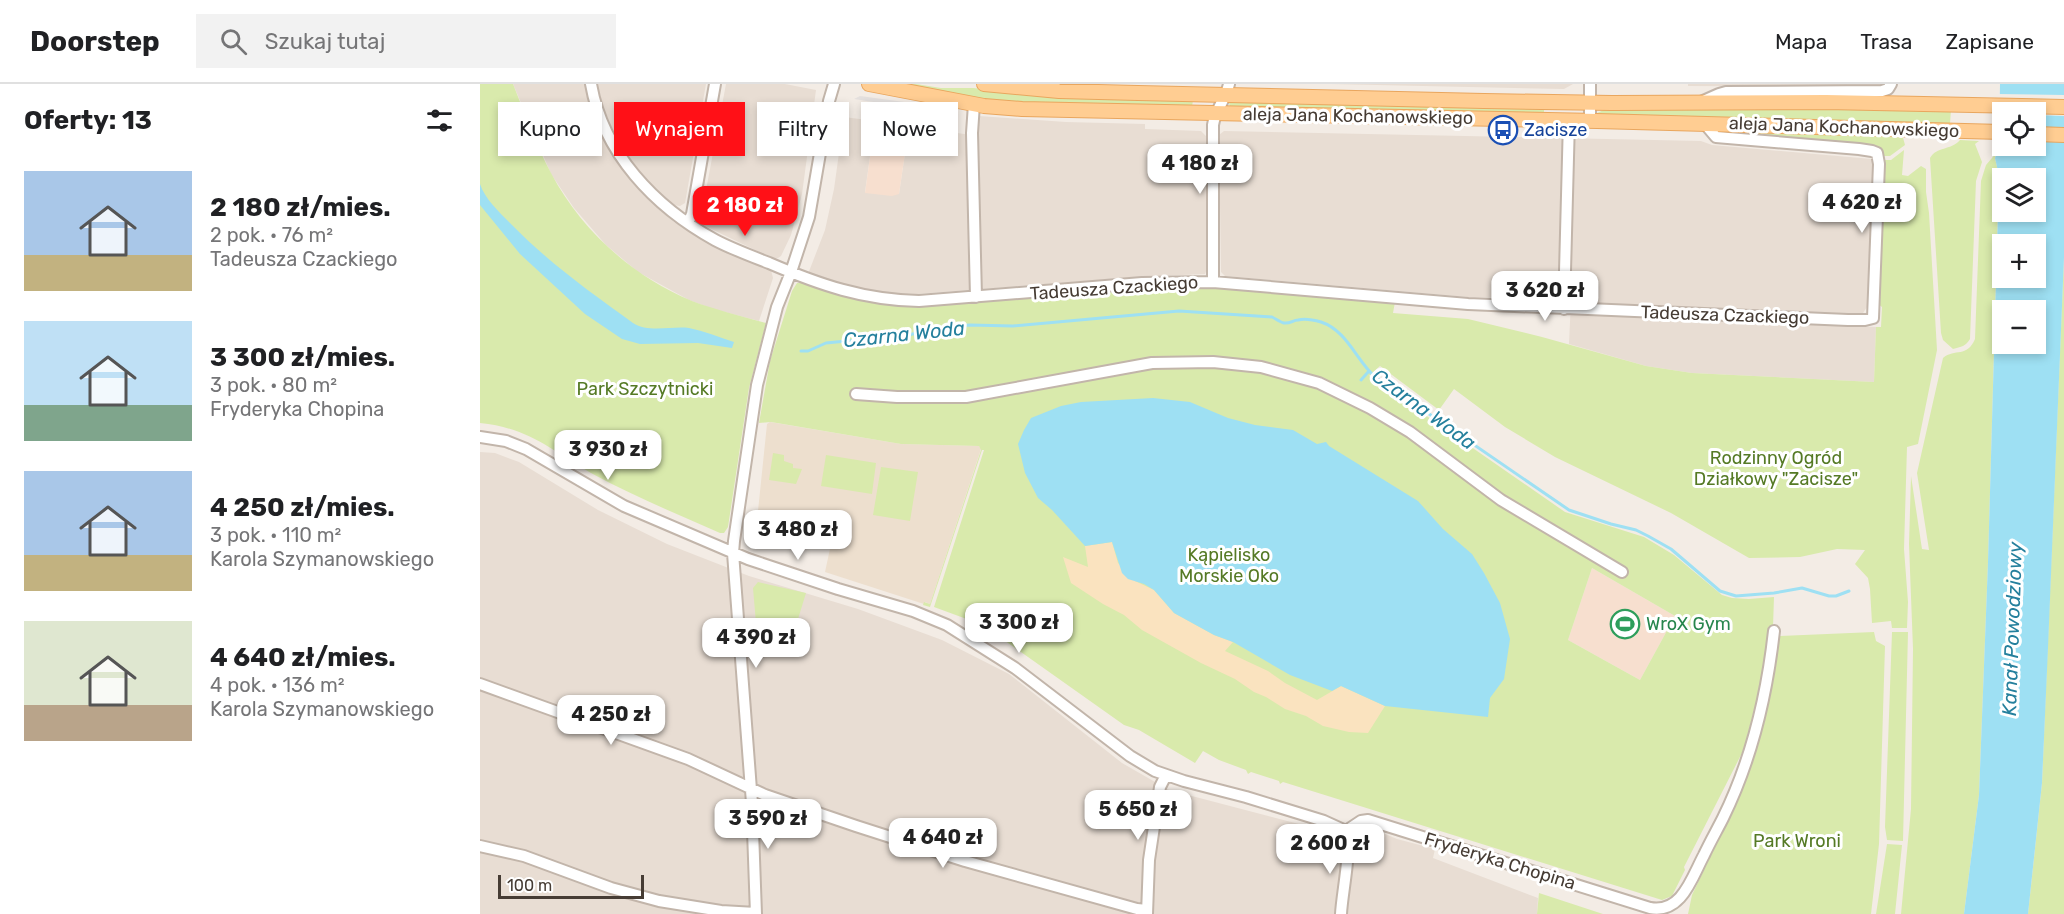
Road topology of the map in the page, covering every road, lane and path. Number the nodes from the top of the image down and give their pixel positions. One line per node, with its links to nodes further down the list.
1 (591, 84): 21 (street, Tadeusza Czackiego)
2 (715, 84): 21 (street)
3 (834, 84): 22 (street)
4 (869, 84): 12 (main road, aleja Jana Kochanowskiego)
5 (984, 84): 8 (main road, aleja Jana Kochanowskiego)
6 (1590, 84): 10 (street)
7 (1891, 85): 11 (street, aleja Jana Kochanowskiego)
8 (1032, 86): 9 (main road, aleja Jana Kochanowskiego)
9 (1228, 90): 10 (main road, aleja Jana Kochanowskiego); 14 (street)
10 (1590, 103): 11 (main road, aleja Jana Kochanowskiego); 16 (street)
11 (1698, 103): 13 (main road, aleja Jana Kochanowskiego)
12 (974, 104): 14 (main road, aleja Jana Kochanowskiego); 24 (street)
13 (2064, 107)
14 (1216, 113): 15 (main road, aleja Jana Kochanowskiego); 23 (street)
15 (1569, 120): 16 (main road, aleja Jana Kochanowskiego); 25 (street)
16 (1590, 120): 17 (main road, aleja Jana Kochanowskiego)
17 (1706, 124): 18 (main road, aleja Jana Kochanowskiego); 25 (street, Tadeusza Czackiego)
18 (1992, 132)
19 (2046, 134): 20 (main road)
20 (2064, 135)
21 (688, 223): 22 (street, Tadeusza Czackiego)
22 (791, 272): 24 (street, Tadeusza Czackiego); 28 (street)
23 (1213, 282): 24 (street, Tadeusza Czackiego); 25 (street, Tadeusza Czackiego)
24 (976, 297)
25 (1564, 309)
26 (856, 394): 29 (street)
27 (480, 437): 28 (street)
28 (733, 552): 32 (street); 33 (street)
29 (1622, 572)
30 (1774, 631): 34 (street, Fryderyka Chopina)
31 (480, 684): 33 (street)
32 (1166, 775): 34 (street); 36 (street)
33 (750, 788): 36 (street); 37 (street)
34 (1346, 831): 38 (street)
35 (480, 846): 37 (street)
36 (1147, 912)
37 (756, 913)
38 (1341, 914)

